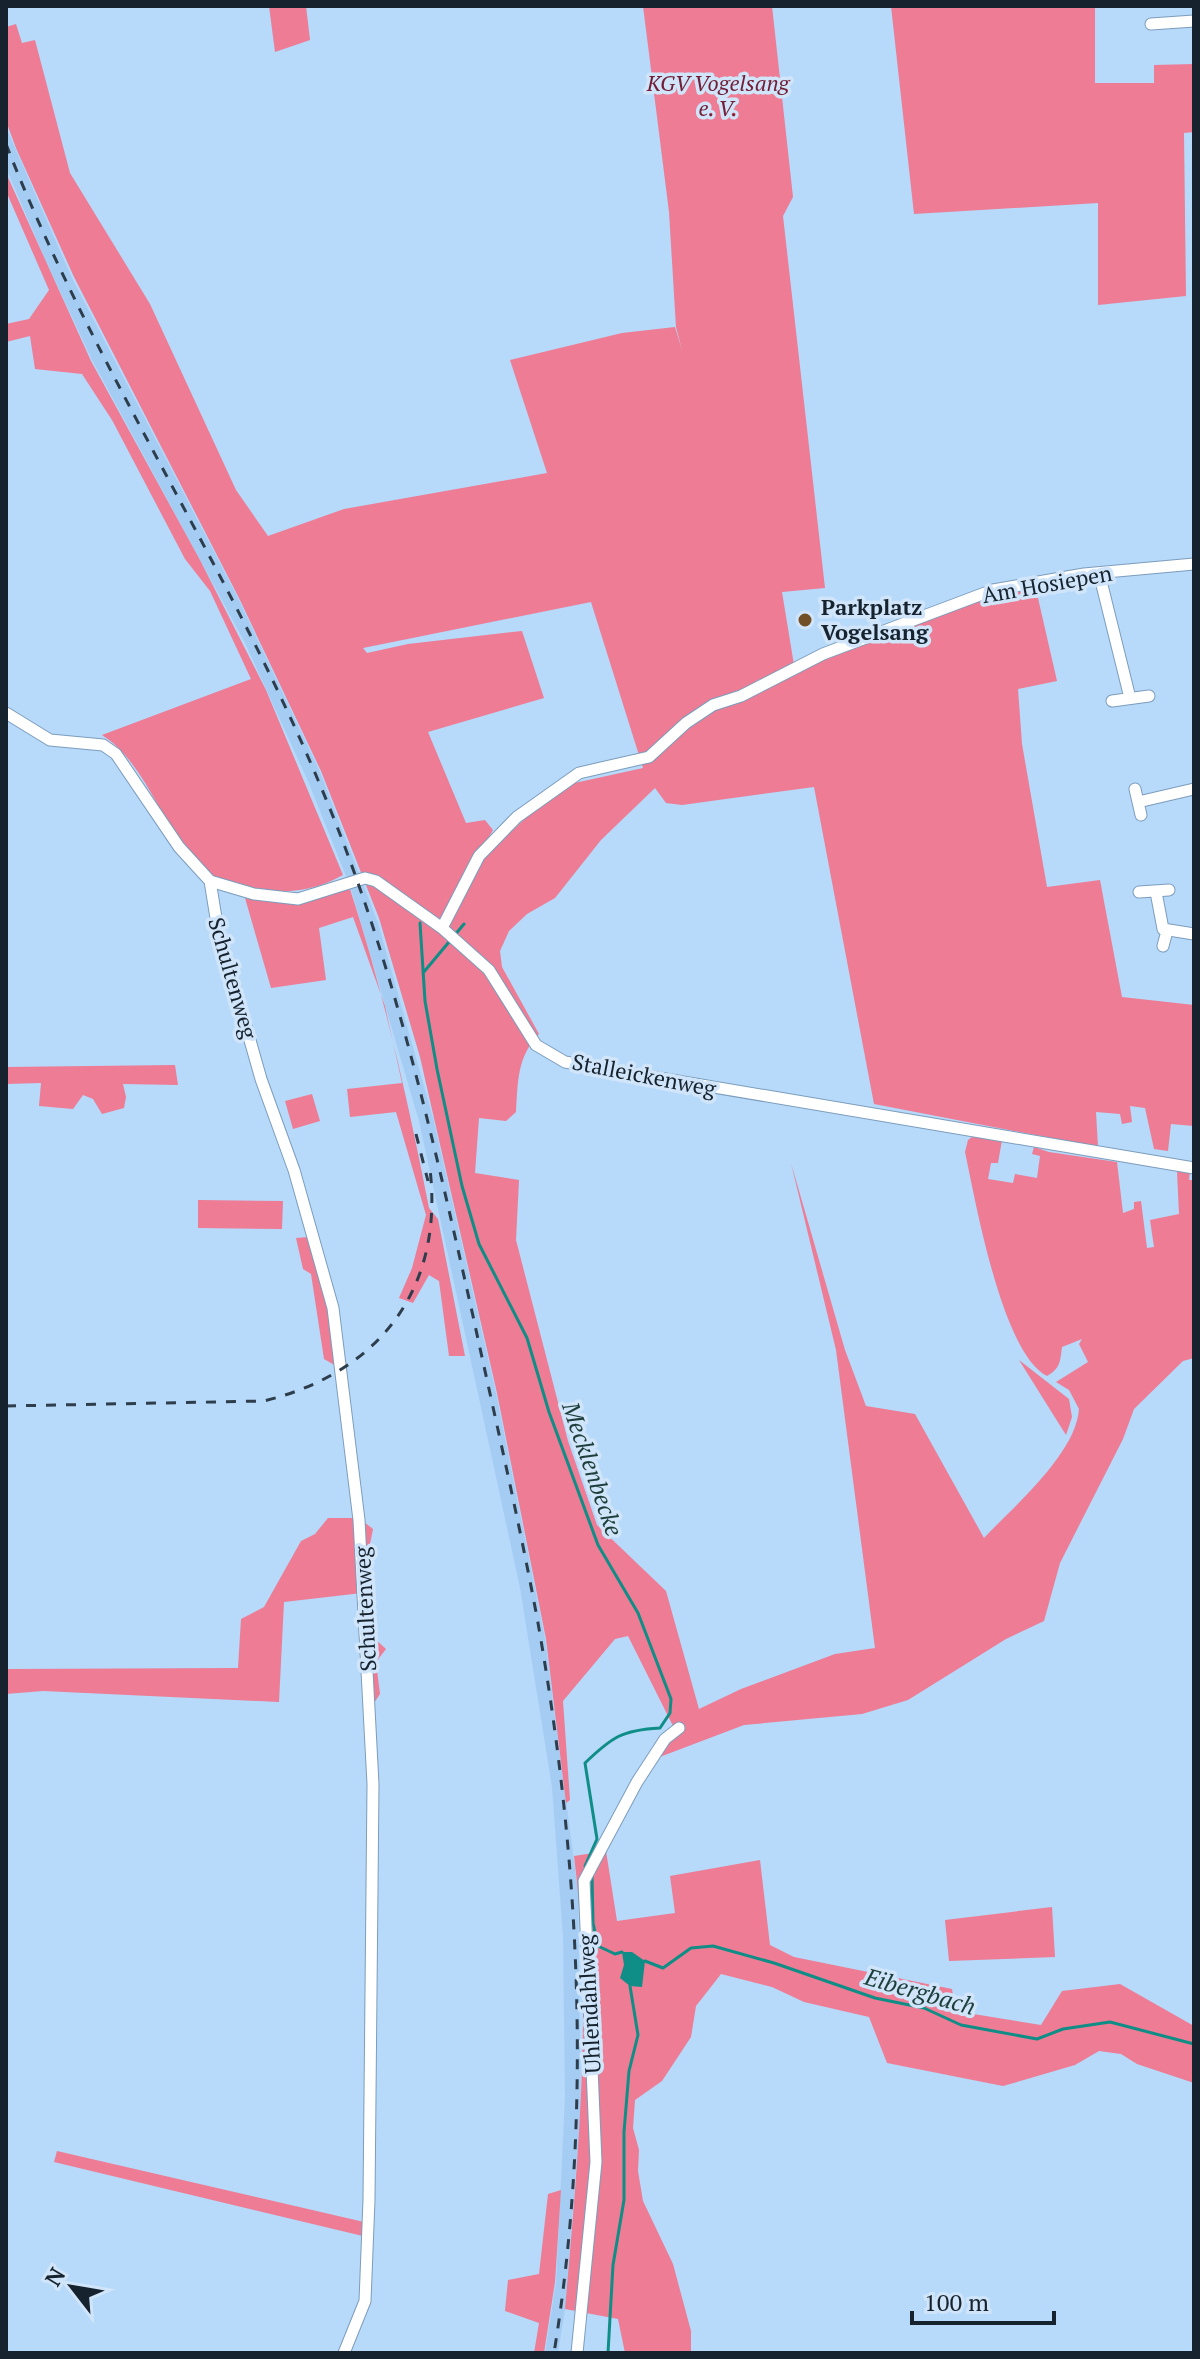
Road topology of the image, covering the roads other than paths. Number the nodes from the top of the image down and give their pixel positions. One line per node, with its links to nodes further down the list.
1 (1194, 21): 2 (street)
2 (1151, 24)
3 (1194, 564): 4 (street, Am Hosiepen)
4 (1099, 573): 6 (street); 19 (street, Am Hosiepen)
5 (1149, 696): 6 (street)
6 (1130, 698): 7 (street)
7 (1112, 701)
8 (6, 713): 13 (street)
9 (1135, 789): 11 (street)
10 (1194, 789): 11 (street)
11 (1138, 802): 12 (street)
12 (1141, 815)
13 (210, 881): 19 (street, Stalleickenweg); 23 (street, Schultenweg)
14 (1169, 890): 16 (street)
15 (1139, 892): 16 (street)
16 (1156, 892): 17 (street)
17 (1167, 931): 18 (street); 20 (street)
18 (1194, 934)
19 (450, 935): 21 (street, Stalleickenweg)
20 (1163, 946)
21 (1194, 1168)
22 (679, 1728): 24 (street, Uhlendahlweg)
23 (344, 2353)
24 (577, 2353)

